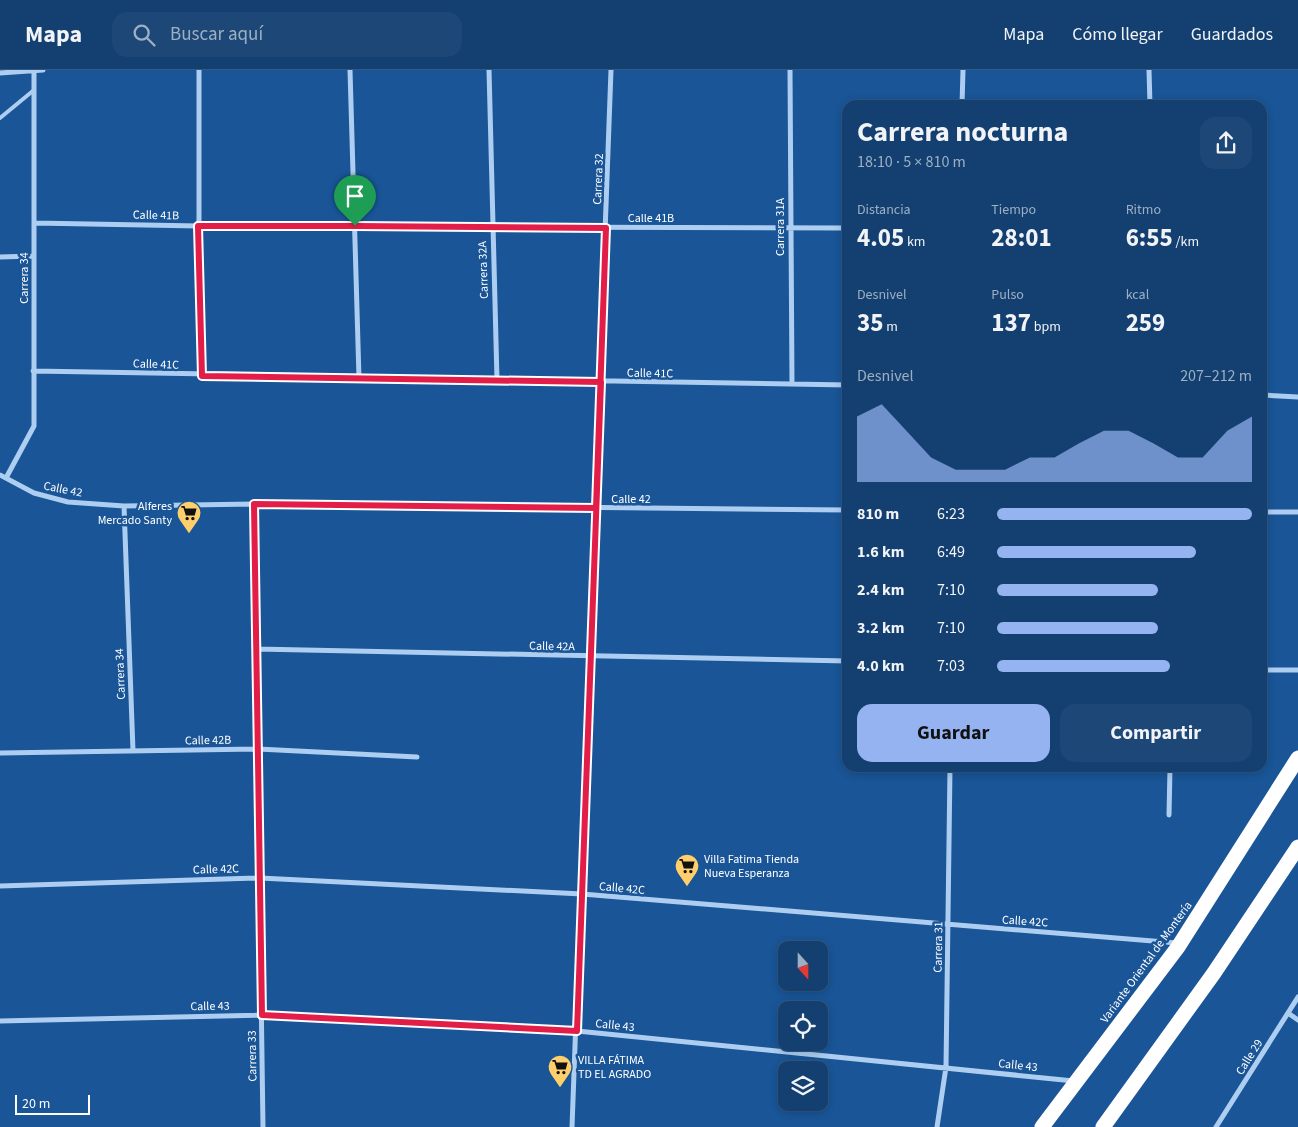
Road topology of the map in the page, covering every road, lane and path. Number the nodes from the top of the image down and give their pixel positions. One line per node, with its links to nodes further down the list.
1 (34, 70): 2 (street); 10 (street); 11 (street, Carrera 34)
2 (43, 70)
3 (199, 70): 16 (street)
4 (350, 70): 17 (street)
5 (488, 70): 18 (street, Carrera 32A)
6 (611, 70): 19 (street, Carrera 32)
7 (790, 70): 20 (street, Carrera 31A)
8 (963, 70): 12 (street)
9 (1149, 70): 13 (street)
10 (0, 73)
11 (34, 90): 14 (lane); 15 (street, Carrera 34)
12 (962, 100)
13 (1150, 100)
14 (0, 118)
15 (34, 223): 16 (street, Calle 41B); 22 (street, Carrera 34)
16 (198, 226): 17 (street, Calle 41B); 25 (street)
17 (355, 226): 18 (street, Calle 41B); 26 (street)
18 (492, 227): 19 (street, Calle 41B); 27 (street, Carrera 32A)
19 (606, 228): 20 (street, Calle 41B); 28 (street, Carrera 32)
20 (790, 228): 21 (street, Calle 41B); 29 (street, Carrera 31A)
21 (842, 228)
22 (34, 256): 23 (street); 24 (street, Carrera 34)
23 (0, 257)
24 (33, 371): 25 (street, Calle 41C); 34 (street, Carrera 34)
25 (202, 376): 26 (street, Calle 41C)
26 (359, 378): 27 (street, Calle 41C)
27 (497, 380): 28 (street, Calle 41C)
28 (601, 382): 29 (street, Calle 41C); 37 (street, Carrera 32)
29 (792, 384): 30 (street, Calle 41C)
30 (842, 385)
31 (1267, 395): 32 (street)
32 (1298, 396)
33 (0, 475): 34 (street, Calle 42)
34 (6, 478): 36 (street, Calle 42)
35 (254, 504): 36 (street, Calle 42); 37 (street, Calle 42); 41 (street, Carrera 33)
36 (124, 506): 47 (street, Carrera 34)
37 (596, 508): 38 (street, Calle 42); 42 (street, Carrera 32)
38 (842, 510)
39 (1267, 512): 40 (street)
40 (1298, 512)
41 (256, 649): 42 (street, Calle 42A); 46 (street, Carrera 33)
42 (590, 657): 43 (street, Calle 42A); 57 (street, Carrera 32)
43 (842, 662)
44 (1267, 670): 45 (street)
45 (1298, 670)
46 (258, 749): 47 (street, Calle 42B); 49 (street, Calle 42B); 55 (street, Carrera 33)
47 (133, 752): 48 (street, Calle 42B)
48 (0, 753)
49 (417, 757)
50 (1298, 758): 59 (highway, Variante Oriental de Montería)
51 (950, 772): 58 (street, Carrera 31)
52 (1170, 772): 53 (street)
53 (1169, 815)
54 (1298, 847): 72 (highway)
55 (260, 878): 56 (street, Calle 42C); 57 (street, Calle 42C); 62 (street, Carrera 33)
56 (0, 886)
57 (582, 894): 58 (street, Calle 42C); 65 (street, Carrera 32)
58 (948, 926): 59 (street, Calle 42C); 66 (street, Carrera 31)
59 (1181, 943): 67 (highway, Variante Oriental de Montería)
60 (1298, 997): 61 (street, Calle 29)
61 (1288, 1013): 63 (street); 73 (street, Calle 29)
62 (262, 1015): 64 (street, Calle 43); 65 (street, Calle 43); 68 (street, Carrera 33)
63 (1298, 1020)
64 (0, 1021)
65 (577, 1031): 66 (street, Calle 43); 69 (street, Carrera 32)
66 (946, 1067): 67 (street, Calle 43); 70 (street, Carrera 31)
67 (1077, 1082): 71 (highway, Variante Oriental de Montería)
68 (263, 1127)
69 (572, 1127)
70 (937, 1127)
71 (1042, 1127)
72 (1103, 1127)
73 (1216, 1127)

